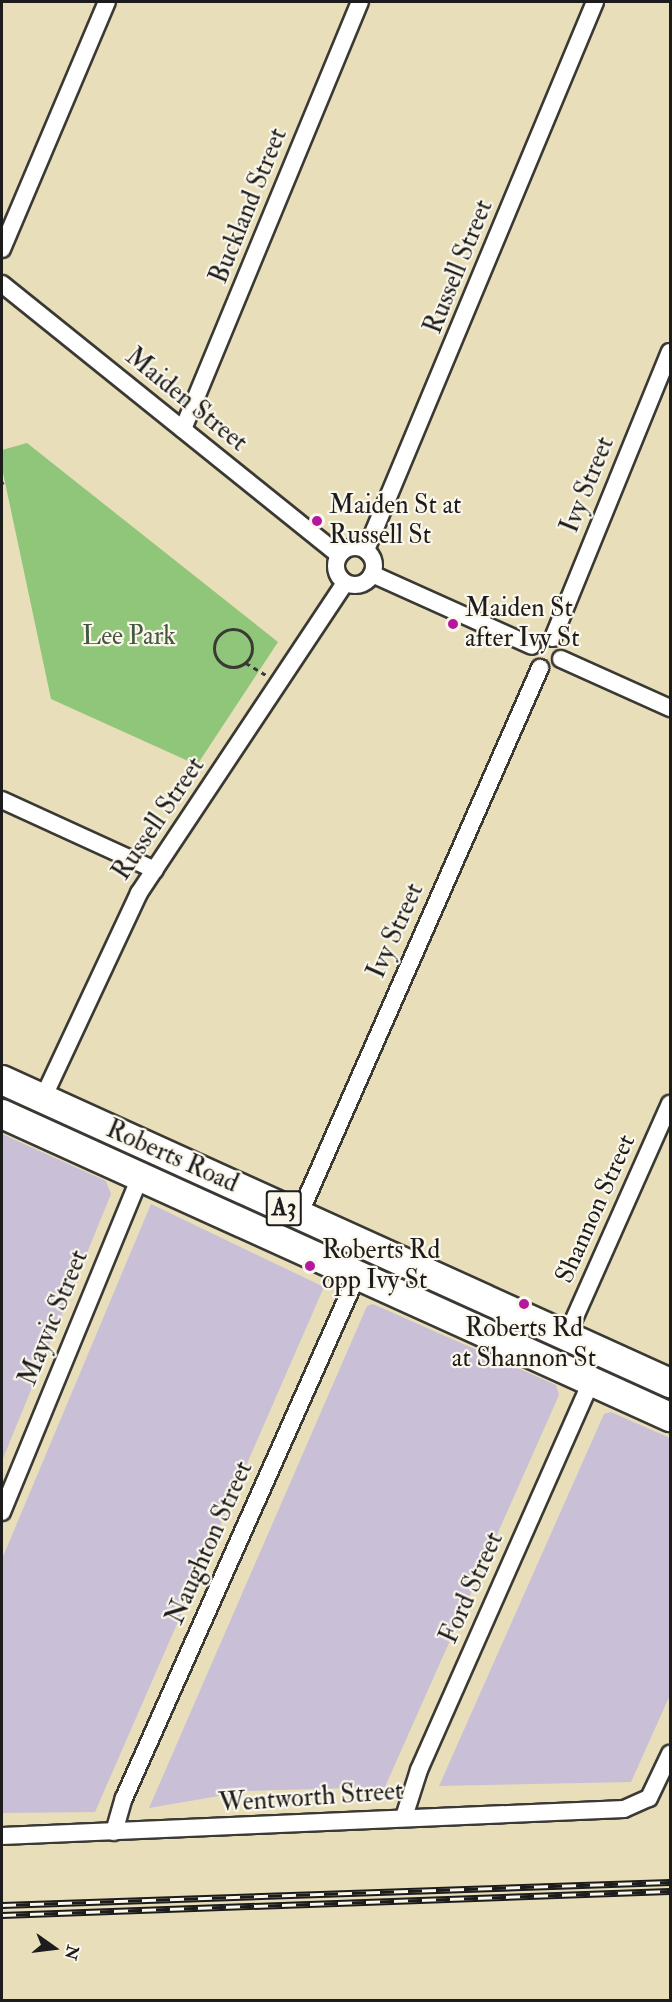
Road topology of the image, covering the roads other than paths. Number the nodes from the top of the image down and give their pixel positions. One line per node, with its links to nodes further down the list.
1 (107, 2): 4 (street)
2 (360, 2): 7 (street, Buckland Street)
3 (595, 2): 8 (street, Russell Street)
4 (2, 249)
5 (2, 284): 7 (street, Maiden Street)
6 (670, 352): 12 (street, Ivy Street)
7 (183, 429): 9 (street, Maiden Street)
8 (366, 550): 9 (street); 10 (street)
9 (339, 555): 11 (street)
10 (372, 574): 11 (street); 13 (street)
11 (345, 583): 18 (street, Russell Street)
12 (553, 638): 13 (street); 14 (street)
13 (532, 646): 15 (street)
14 (561, 659): 15 (street); 16 (street)
15 (540, 668): 24 (street, Ivy Street)
16 (670, 708)
17 (2, 800): 18 (street)
18 (154, 870): 20 (street, Russell Street)
19 (2, 1080): 20 (highway, Roberts Road / A3)
20 (43, 1098): 24 (highway, Roberts Road / A3)
21 (670, 1104): 26 (street, Shannon Street)
22 (2, 1114): 23 (highway, Roberts Road / A3)
23 (140, 1177): 25 (highway, Roberts Road / A3); 30 (street, Mayvic Street)
24 (299, 1215): 26 (highway, Roberts Road / A3)
25 (357, 1276): 27 (highway, Roberts Road / A3); 33 (street, Naughton Street)
26 (567, 1335): 28 (highway, Roberts Road / A3)
27 (591, 1381): 29 (highway, Roberts Road / A3); 32 (street, Ford Street)
28 (670, 1383)
29 (670, 1417)
30 (2, 1512)
31 (670, 1754): 32 (street, Wentworth Street)
32 (404, 1817): 33 (street, Wentworth Street)
33 (114, 1832): 34 (street, Wentworth Street)
34 (2, 1836)

